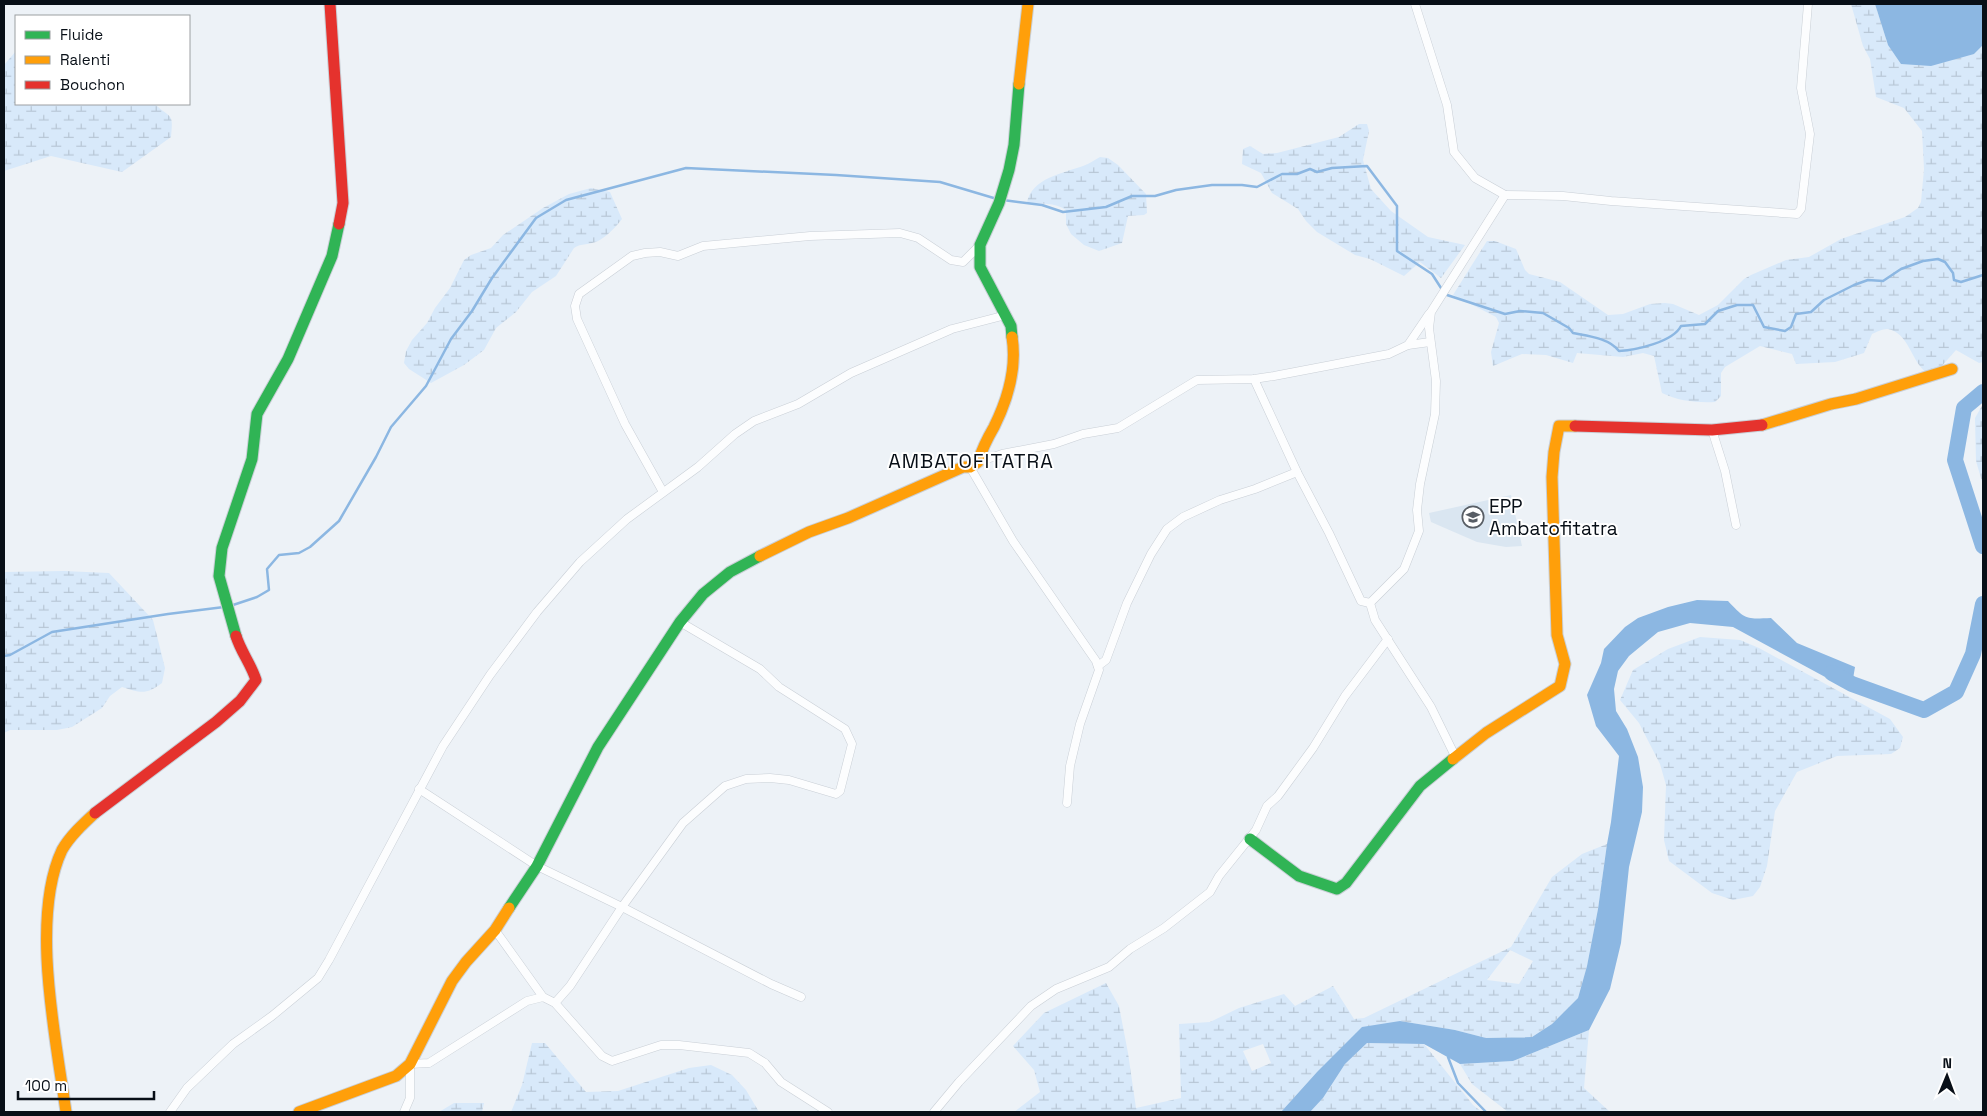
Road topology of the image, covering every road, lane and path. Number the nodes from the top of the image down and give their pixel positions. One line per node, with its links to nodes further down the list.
1 (330, 4): 33 (street)
2 (1028, 4): 6 (street)
3 (1415, 4): 5 (street)
4 (1808, 4): 5 (street)
5 (1506, 195): 7 (street)
6 (980, 246): 8 (street); 16 (street)
7 (1431, 312): 9 (street); 10 (street)
8 (1006, 315): 14 (street); 16 (street)
9 (1430, 342): 10 (street); 18 (street)
10 (1408, 346): 12 (street)
11 (1952, 369): 13 (street)
12 (1254, 379): 14 (street); 15 (street)
13 (1712, 430): 17 (street); 22 (street)
14 (974, 465): 19 (street); 21 (street)
15 (1297, 472): 18 (street); 21 (street)
16 (663, 492): 23 (street)
17 (1736, 525)
18 (1370, 603): 20 (street)
19 (680, 622): 26 (street); 27 (street)
20 (1388, 639): 22 (street); 25 (street)
21 (1098, 666): 24 (street)
22 (1456, 758): 25 (street)
23 (419, 788): 26 (street); 34 (street)
24 (1067, 803)
25 (1250, 839): 38 (street)
26 (537, 866): 27 (street); 28 (street)
27 (622, 907): 30 (street); 31 (street)
28 (495, 930): 29 (street); 32 (street)
29 (543, 997): 31 (street); 32 (street)
30 (801, 997)
31 (555, 1003): 37 (street)
32 (410, 1064): 35 (street); 36 (street)
33 (66, 1112)
34 (170, 1112)
35 (299, 1112)
36 (404, 1112)
37 (828, 1112)
38 (934, 1112)

